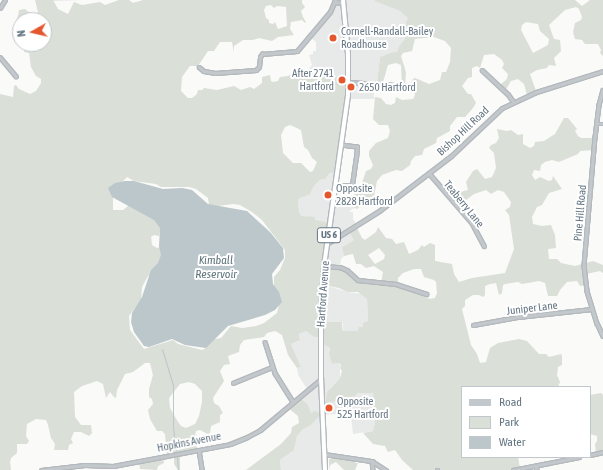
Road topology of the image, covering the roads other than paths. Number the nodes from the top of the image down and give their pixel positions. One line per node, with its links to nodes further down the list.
1 (5, 0): 4 (street)
2 (334, 1): 3 (street); 6 (street)
3 (343, 1): 10 (highway, Hartford Avenue / US 6)
4 (0, 8)
5 (0, 57): 9 (street)
6 (199, 67)
7 (482, 70): 13 (street)
8 (603, 71): 13 (street, Bishop Hill Road)
9 (16, 76)
10 (348, 82): 11 (street); 16 (highway, Hartford Avenue / US 6)
11 (410, 86)
12 (603, 90): 14 (street, Pine Hill Road)
13 (513, 101): 17 (street, Bishop Hill Road)
14 (597, 124): 15 (street); 23 (street, Pine Hill Road)
15 (603, 124)
16 (341, 145): 18 (highway, Hartford Avenue / US 6); 18 (street)
17 (429, 173): 19 (street, Bishop Hill Road); 20 (street, Teaberry Lane)
18 (336, 185): 19 (highway, Hartford Avenue / US 6)
19 (328, 243): 21 (highway, Hartford Avenue / US 6)
20 (484, 246)
21 (324, 266): 22 (street); 28 (highway, Hartford Avenue / US 6)
22 (426, 294)
23 (592, 309): 24 (street, Juniper Lane); 25 (street, Pine Hill Road)
24 (473, 324)
25 (603, 336)
26 (265, 342): 27 (street)
27 (272, 366): 29 (street); 30 (street)
28 (321, 379): 30 (street, Hopkins Avenue); 33 (highway, Hartford Avenue / US 6)
29 (233, 383)
30 (293, 402): 31 (street, Hopkins Avenue)
31 (199, 449): 38 (street, Hopkins Avenue); 39 (street)
32 (603, 452): 34 (street)
33 (324, 454): 36 (street); 40 (highway, Hartford Avenue / US 6)
34 (591, 455)
35 (574, 458): 37 (street)
36 (372, 461): 41 (street); 42 (street)
37 (536, 466): 43 (street); 44 (street)
38 (41, 470)
39 (202, 470)
40 (324, 470)
41 (373, 470)
42 (386, 470)
43 (513, 470)
44 (537, 470)

